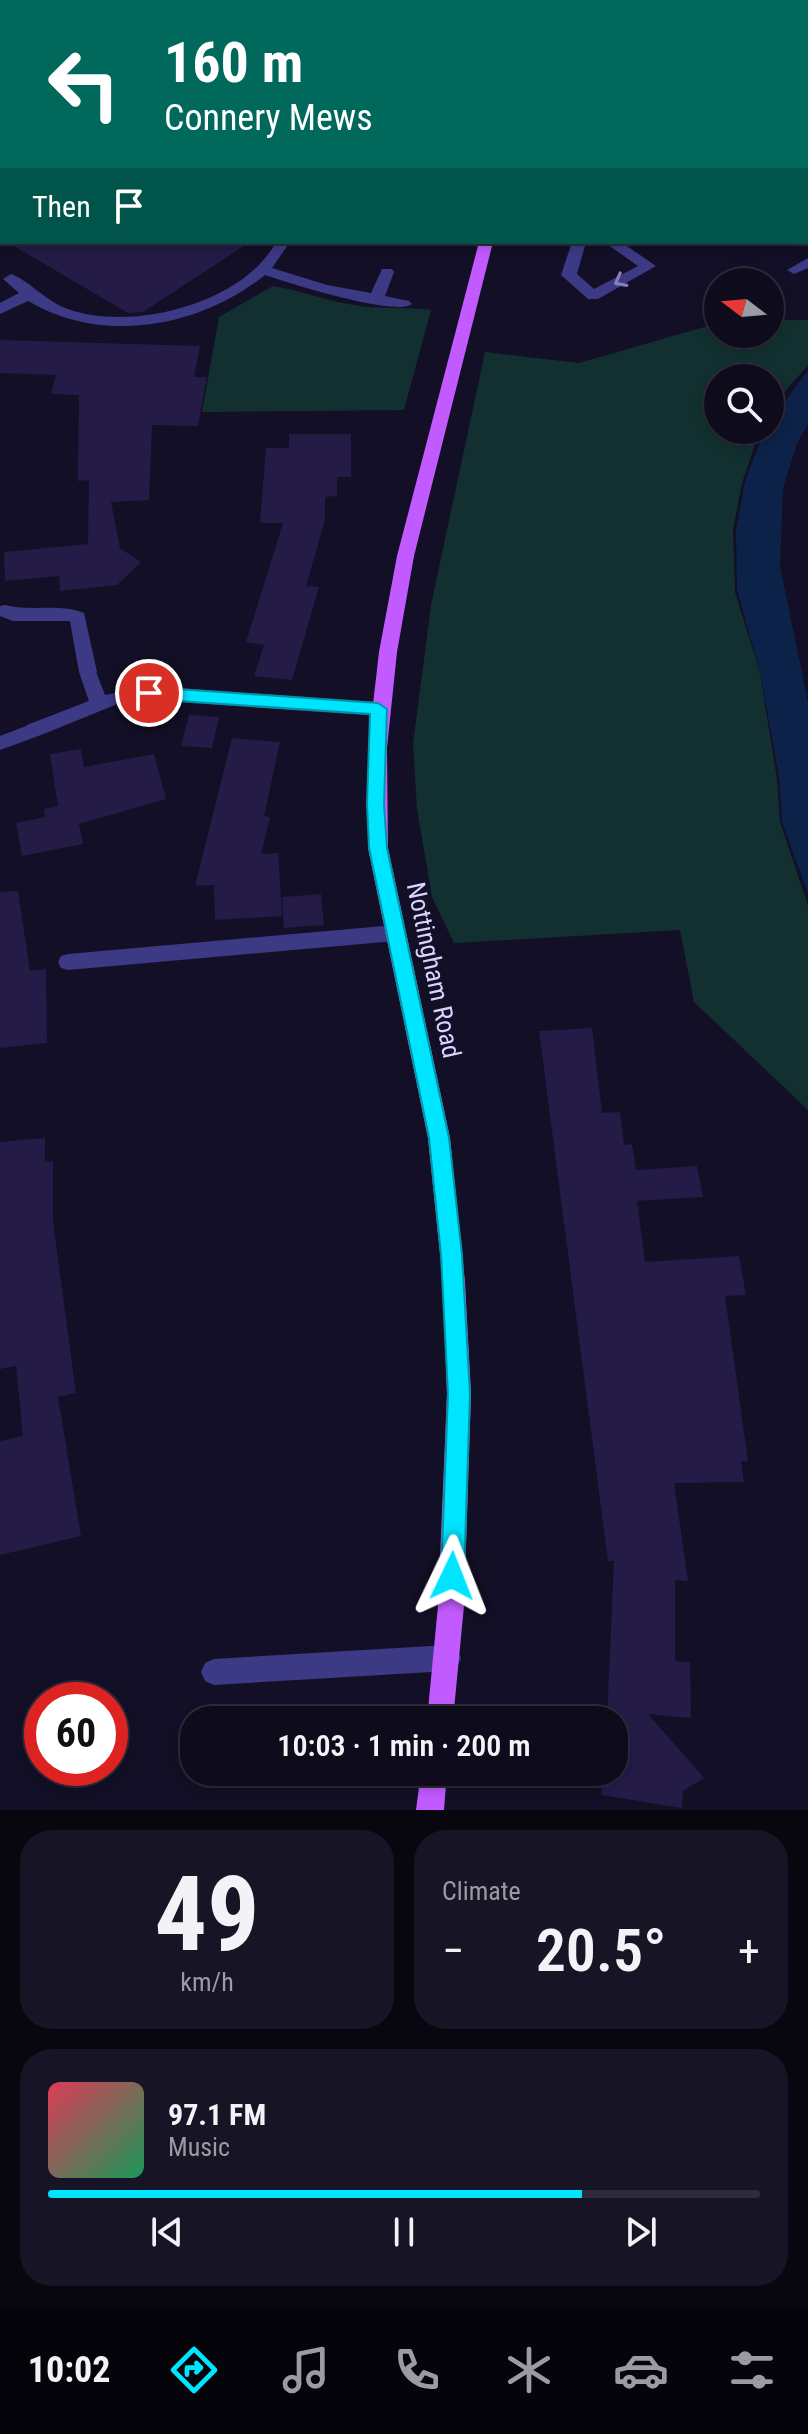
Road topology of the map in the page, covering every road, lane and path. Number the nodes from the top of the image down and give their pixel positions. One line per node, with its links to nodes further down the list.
1 (282, 244): 5 (street)
2 (485, 244): 14 (main road, Nottingham Road)
3 (578, 244): 4 (street, one-way to 3)
4 (614, 244)
5 (263, 270): 8 (street); 9 (street)
6 (387, 272): 9 (street)
7 (11, 279): 8 (street)
8 (27, 295): 11 (street)
9 (376, 300): 10 (street)
10 (404, 304)
11 (0, 309)
12 (5, 611): 13 (street)
13 (99, 704): 14 (street); 15 (street)
14 (378, 709): 16 (main road, Nottingham Road)
15 (0, 743)
16 (395, 933): 17 (street); 18 (main road, Nottingham Road)
17 (68, 962)
18 (448, 1658): 19 (street); 20 (main road, Nottingham Road)
19 (214, 1672)
20 (442, 1706)
21 (433, 1786): 22 (main road)
22 (430, 1810)

